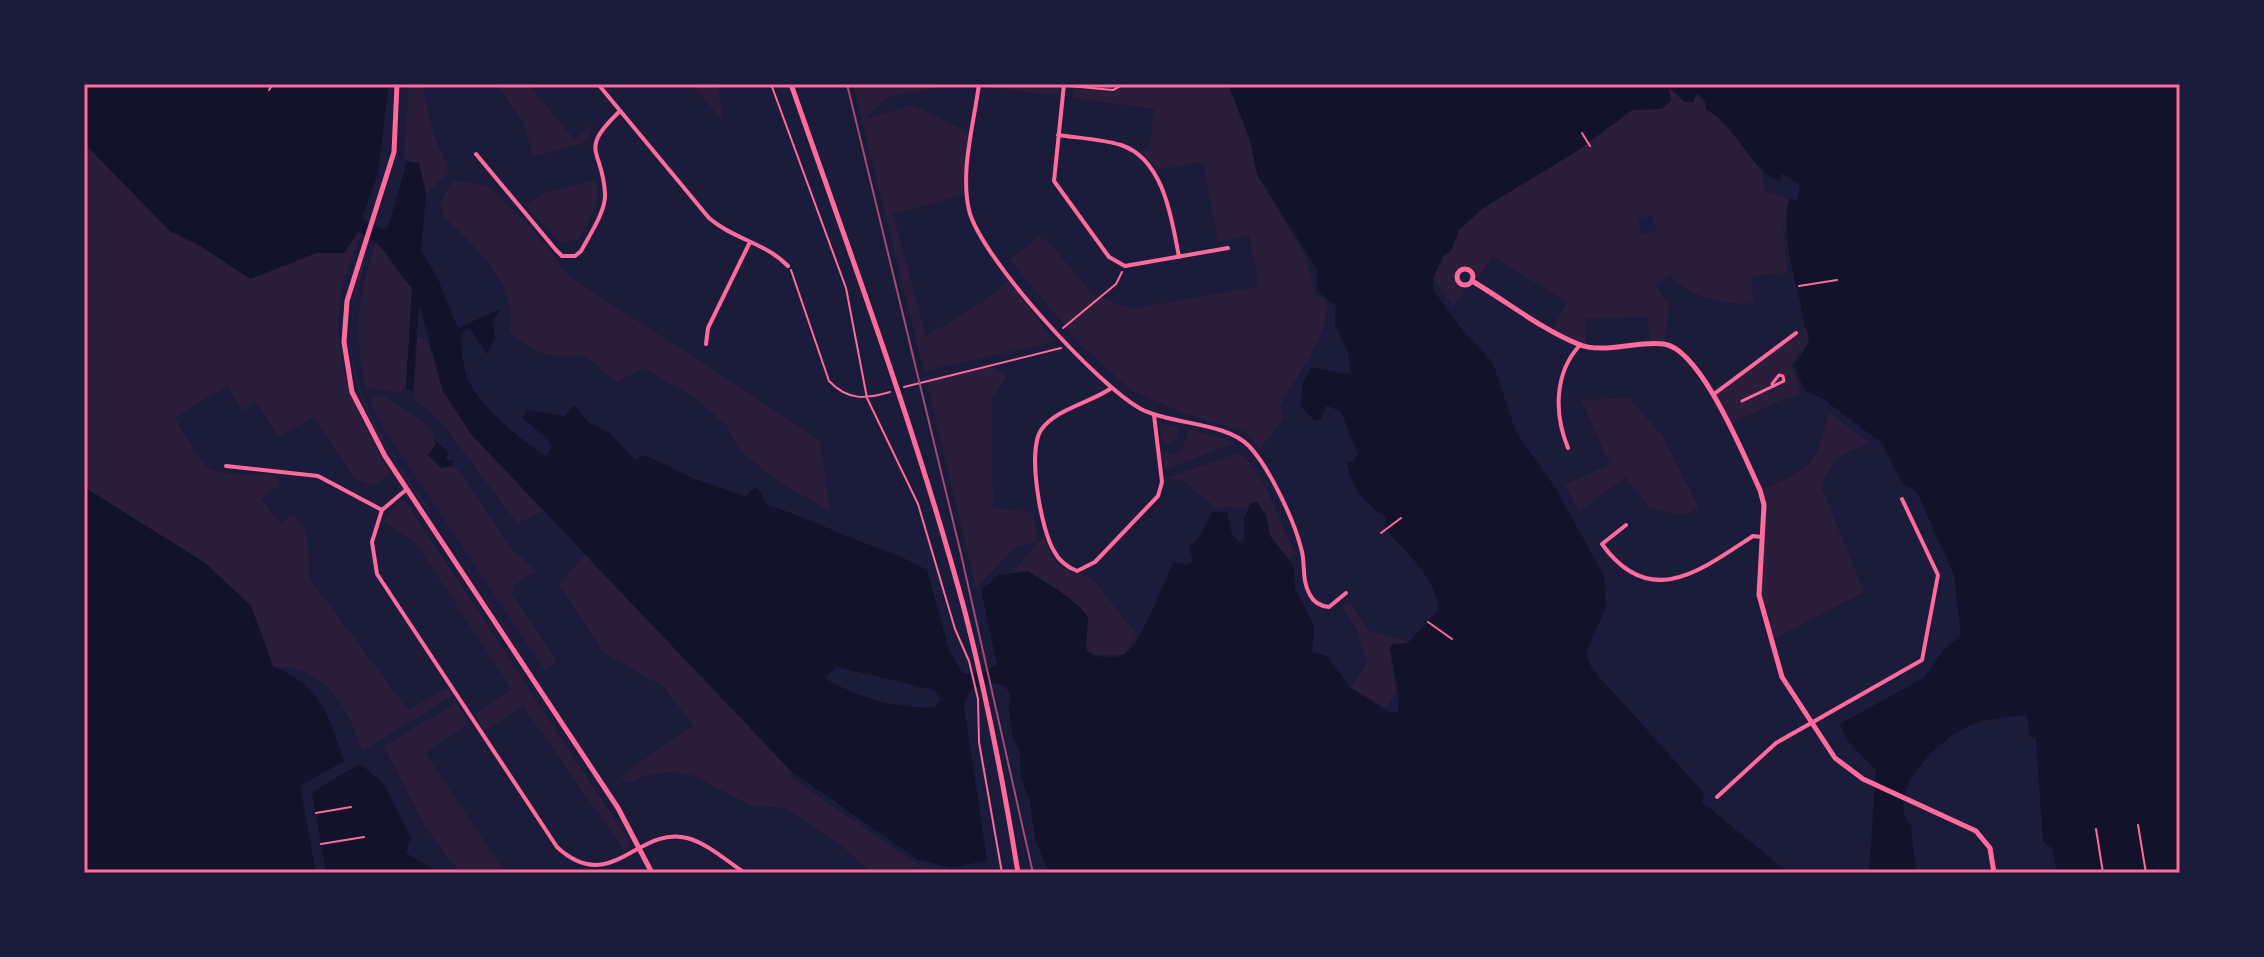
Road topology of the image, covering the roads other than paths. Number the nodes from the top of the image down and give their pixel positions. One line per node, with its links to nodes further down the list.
1 (397, 84): 24 (street)
2 (598, 84): 6 (street)
3 (791, 84): 35 (street)
4 (979, 84): 18 (street)
5 (1064, 85): 7 (street)
6 (620, 111): 8 (street); 9 (street)
7 (1058, 135): 11 (street); 11 (street)
8 (476, 154)
9 (750, 242): 12 (street); 15 (street)
10 (1228, 248): 11 (street)
11 (1179, 257)
12 (788, 266)
13 (1472, 281): 16 (street)
14 (1796, 333): 19 (street)
15 (706, 344)
16 (1580, 345): 19 (street); 22 (street)
17 (1772, 384): 20 (street)
18 (1110, 389): 21 (street); 21 (street)
19 (1714, 394): 28 (street)
20 (1742, 401)
21 (1154, 415): 29 (street)
22 (1568, 448)
23 (226, 466): 26 (street)
24 (407, 489): 26 (street); 32 (street)
25 (1902, 499): 30 (street)
26 (382, 510): 32 (street)
27 (1626, 525): 28 (street)
28 (1761, 537): 30 (street)
29 (1346, 593)
30 (1809, 721): 31 (street); 36 (street)
31 (1717, 797)
32 (641, 849): 33 (street); 34 (street)
33 (652, 873)
34 (745, 873)
35 (1018, 873)
36 (1994, 873)

